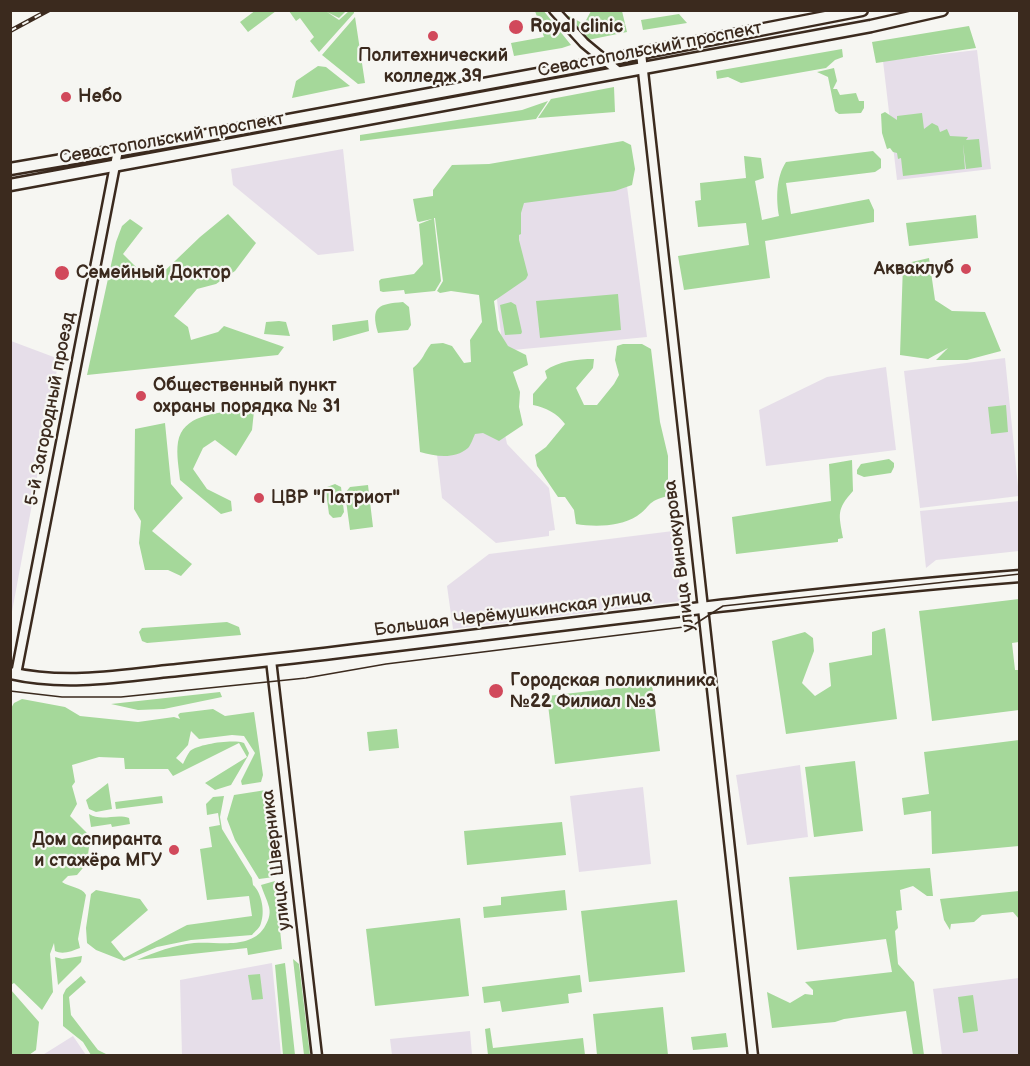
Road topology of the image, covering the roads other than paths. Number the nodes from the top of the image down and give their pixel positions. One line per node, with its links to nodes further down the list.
1 (554, 10): 5 (street)
2 (862, 10): 4 (main road, Севастопольский проспект)
3 (942, 10): 6 (main road, Севастопольский проспект)
4 (641, 52): 5 (main road, Севастопольский проспект); 6 (street, улица Винокурова)
5 (605, 61): 7 (street); 8 (main road, Севастопольский проспект)
6 (642, 67): 7 (main road, Севастопольский проспект); 13 (street, улица Винокурова)
7 (619, 72): 9 (main road, Севастопольский проспект)
8 (118, 150): 9 (street, 5-й Загородный проезд); 10 (main road, Севастопольский проспект)
9 (116, 166): 11 (main road, Севастопольский проспект); 15 (street, 5-й Загородный проезд)
10 (10, 169)
11 (10, 185)
12 (1020, 576): 13 (main road, Большая Черёмушкинская улица)
13 (703, 607): 14 (main road, Большая Черёмушкинская улица); 17 (street, улица Винокурова)
14 (271, 660): 15 (main road, Большая Черёмушкинская улица); 16 (street, улица Шверника)
15 (13, 673)
16 (317, 1056)
17 (753, 1056)

